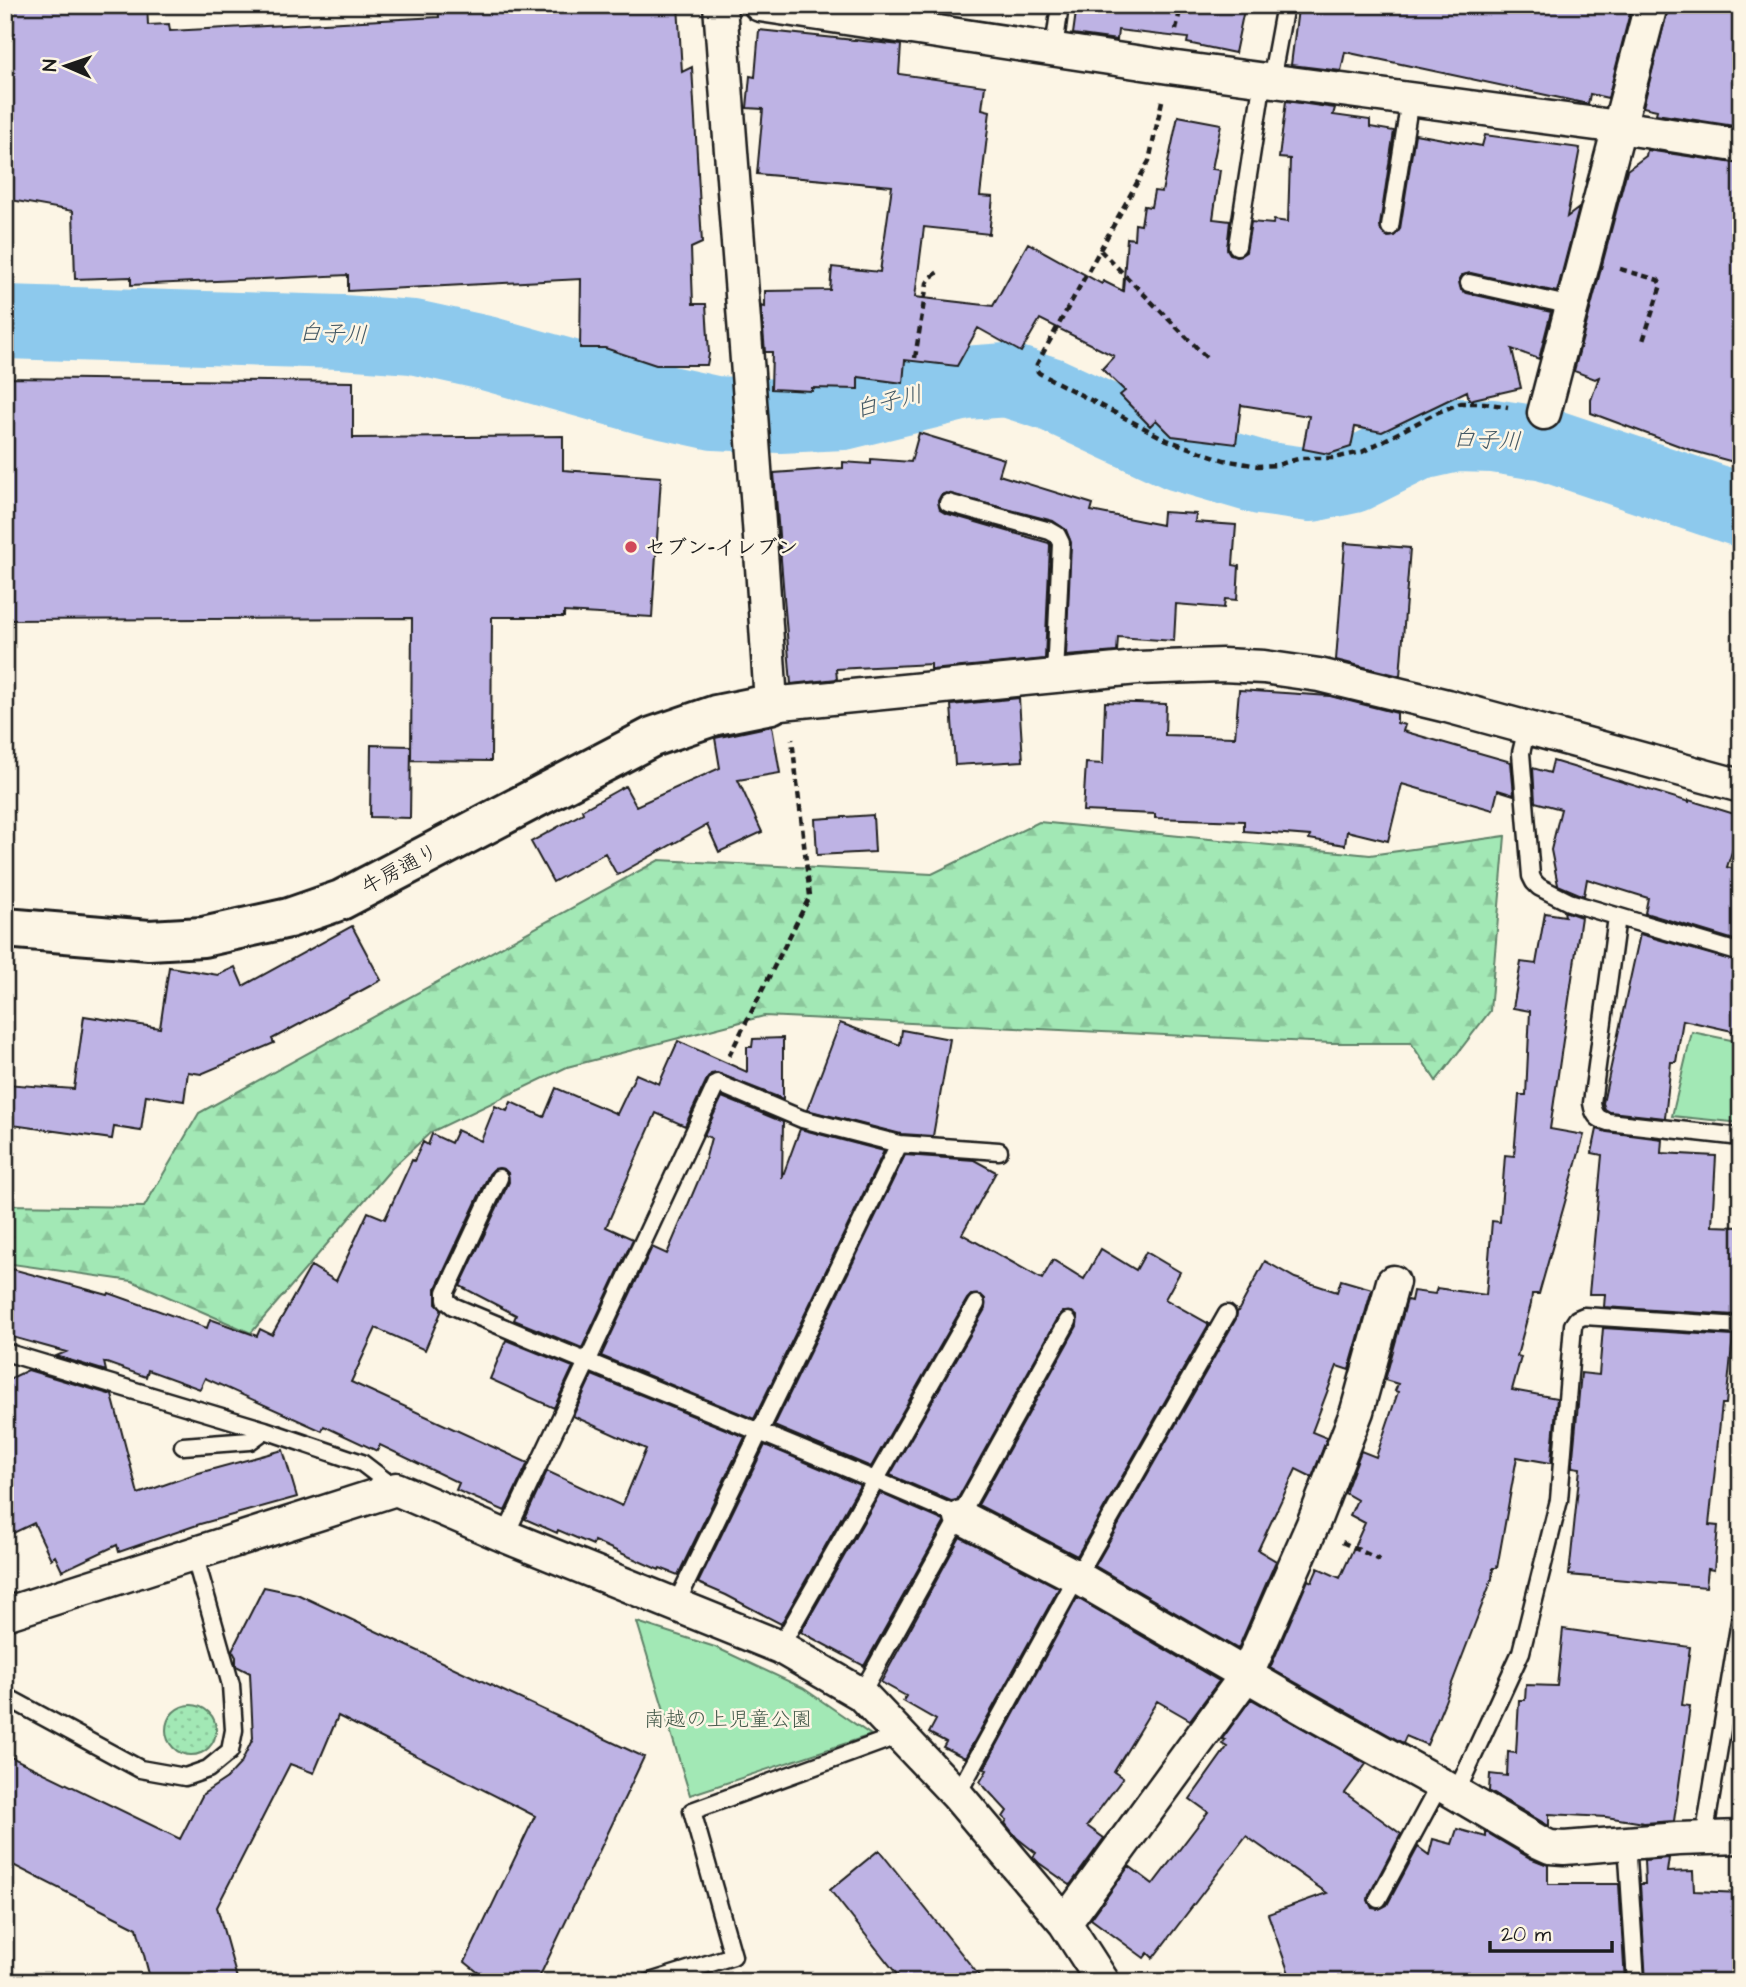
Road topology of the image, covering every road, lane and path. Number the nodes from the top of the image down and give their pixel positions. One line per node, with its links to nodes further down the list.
1 (720, 5): 26 (street)
2 (760, 5): 7 (street)
3 (1060, 5): 7 (lane)
4 (1181, 5): 8 (path)
5 (1285, 5): 9 (lane)
6 (1651, 5): 11 (street)
7 (1054, 49): 8 (street)
8 (1169, 67): 9 (street); 15 (path)
9 (1267, 80): 10 (street); 14 (lane)
10 (1410, 99): 11 (street); 13 (lane)
11 (1619, 127): 12 (street); 16 (street)
12 (1741, 146)
13 (1390, 227)
14 (1237, 246)
15 (1100, 250): 22 (path); 23 (path)
16 (1584, 258): 19 (street); 20 (path)
17 (940, 271): 21 (path)
18 (1469, 283): 19 (lane)
19 (1572, 306): 23 (street)
20 (1642, 344)
21 (915, 358)
22 (1207, 358)
23 (1544, 413)
24 (947, 503): 25 (lane)
25 (1055, 676): 26 (street); 27 (street)
26 (771, 704): 31 (street, 牛房通り)
27 (1527, 727): 29 (street); 30 (lane)
28 (793, 752): 33 (path)
29 (1741, 786)
30 (1617, 917): 32 (lane); 34 (lane)
31 (5, 928)
32 (1741, 953)
33 (716, 1083): 35 (lane); 44 (lane)
34 (1741, 1137)
35 (899, 1144): 36 (lane); 46 (lane)
36 (999, 1151)
37 (499, 1178): 44 (lane)
38 (1393, 1282): 58 (street)
39 (976, 1304): 48 (lane)
40 (1227, 1314): 53 (lane)
41 (1068, 1321): 50 (lane)
42 (1741, 1326): 62 (lane)
43 (5, 1352): 45 (lane)
44 (587, 1362): 46 (lane); 51 (lane)
45 (265, 1430): 47 (lane); 49 (lane)
46 (759, 1431): 48 (lane); 54 (lane)
47 (183, 1446)
48 (875, 1479): 50 (lane); 57 (lane)
49 (396, 1489): 51 (street); 52 (street)
50 (961, 1517): 53 (street); 59 (lane)
51 (505, 1536): 54 (street)
52 (194, 1554): 55 (street); 60 (lane)
53 (1077, 1577): 58 (street); 63 (lane)
54 (676, 1604): 57 (street)
55 (5, 1614)
56 (1741, 1615): 65 (lane)
57 (780, 1647): 59 (street)
58 (1247, 1674): 62 (street); 68 (street)
59 (861, 1694): 61 (street)
60 (5, 1696)
61 (901, 1735): 63 (street); 69 (lane)
62 (1448, 1788): 66 (street); 67 (lane)
63 (957, 1795): 68 (street)
64 (1741, 1837): 65 (street)
65 (1704, 1838): 66 (street)
66 (1627, 1842): 71 (lane)
67 (1378, 1899)
68 (1065, 1923): 70 (street)
69 (650, 1982)
70 (1103, 1982)
71 (1636, 1982)

